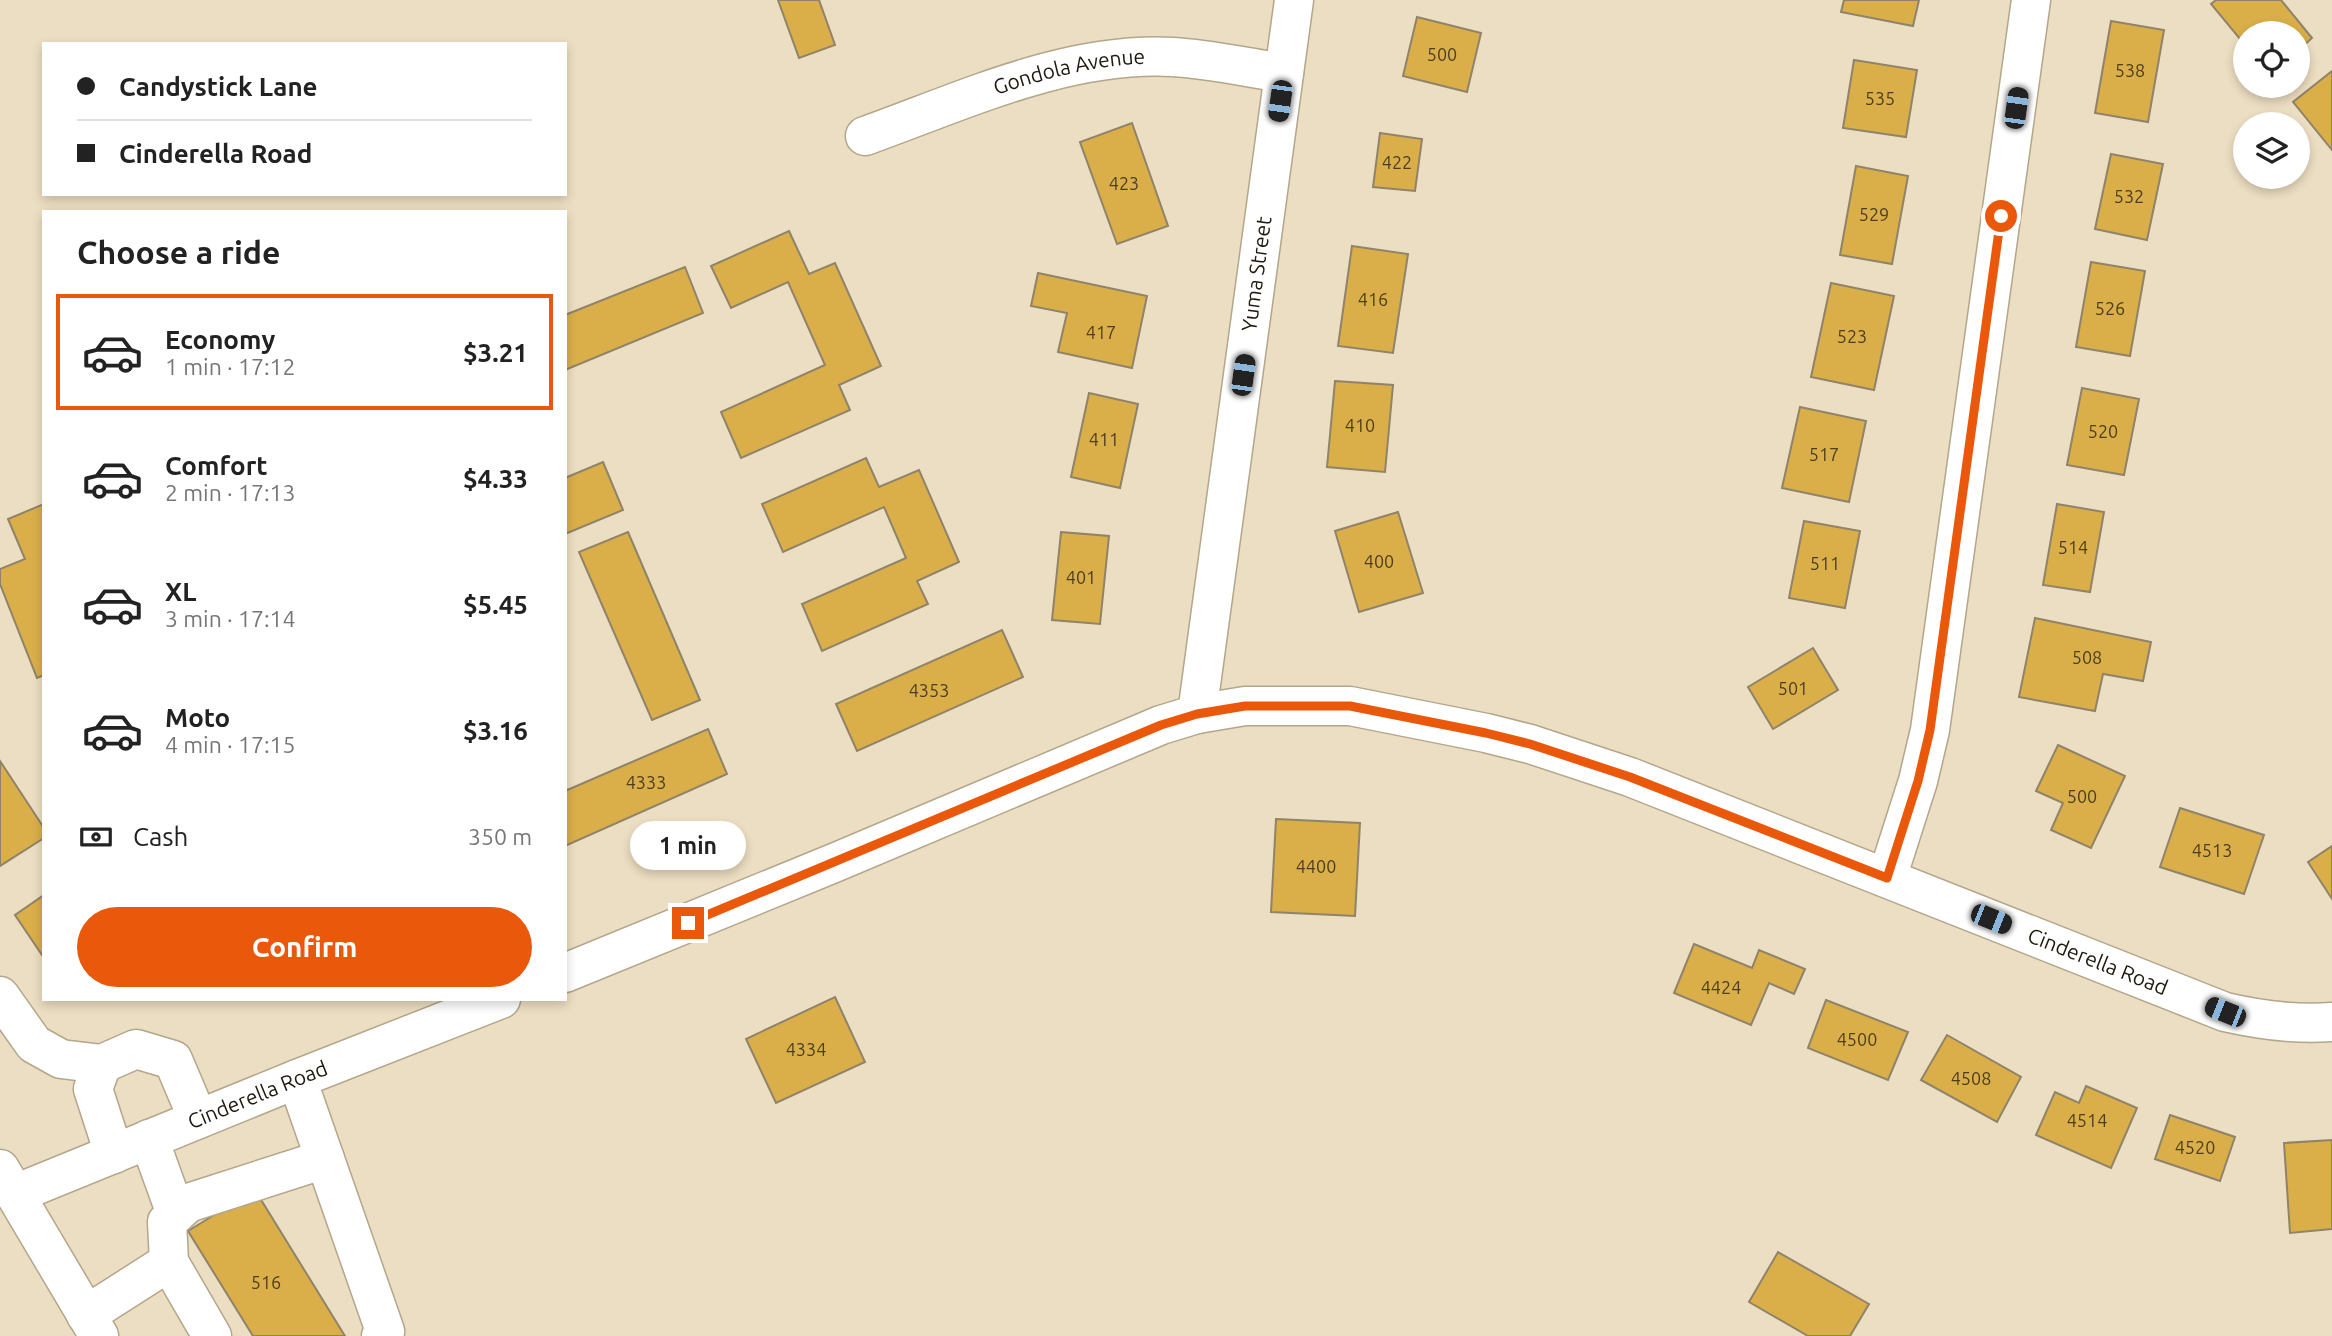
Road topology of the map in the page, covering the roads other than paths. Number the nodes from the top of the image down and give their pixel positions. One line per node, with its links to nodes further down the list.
1 (1294, 0): 3 (street, Yuma Street)
2 (2031, 0): 6 (street)
3 (1284, 73): 4 (street, Gondola Avenue); 5 (street, Yuma Street)
4 (864, 136)
5 (1197, 714): 6 (street, Cinderella Road); 7 (street, Cinderella Road)
6 (1887, 878): 10 (street, Cinderella Road)
7 (567, 972)
8 (0, 996): 11 (street)
9 (496, 1001): 12 (street, Cinderella Road)
10 (2332, 1022)
11 (102, 1064): 13 (street); 15 (street)
12 (297, 1079): 13 (street, Cinderella Road); 16 (street)
13 (198, 1119): 14 (street, Cinderella Road)
14 (149, 1139): 15 (street, Cinderella Road); 18 (street)
15 (114, 1154): 17 (street, Cinderella Road)
16 (325, 1159): 18 (street); 22 (street)
17 (7, 1181): 20 (street)
18 (176, 1214): 19 (street)
19 (169, 1262): 20 (street); 21 (street)
20 (92, 1325)
21 (212, 1336)
22 (382, 1336)

